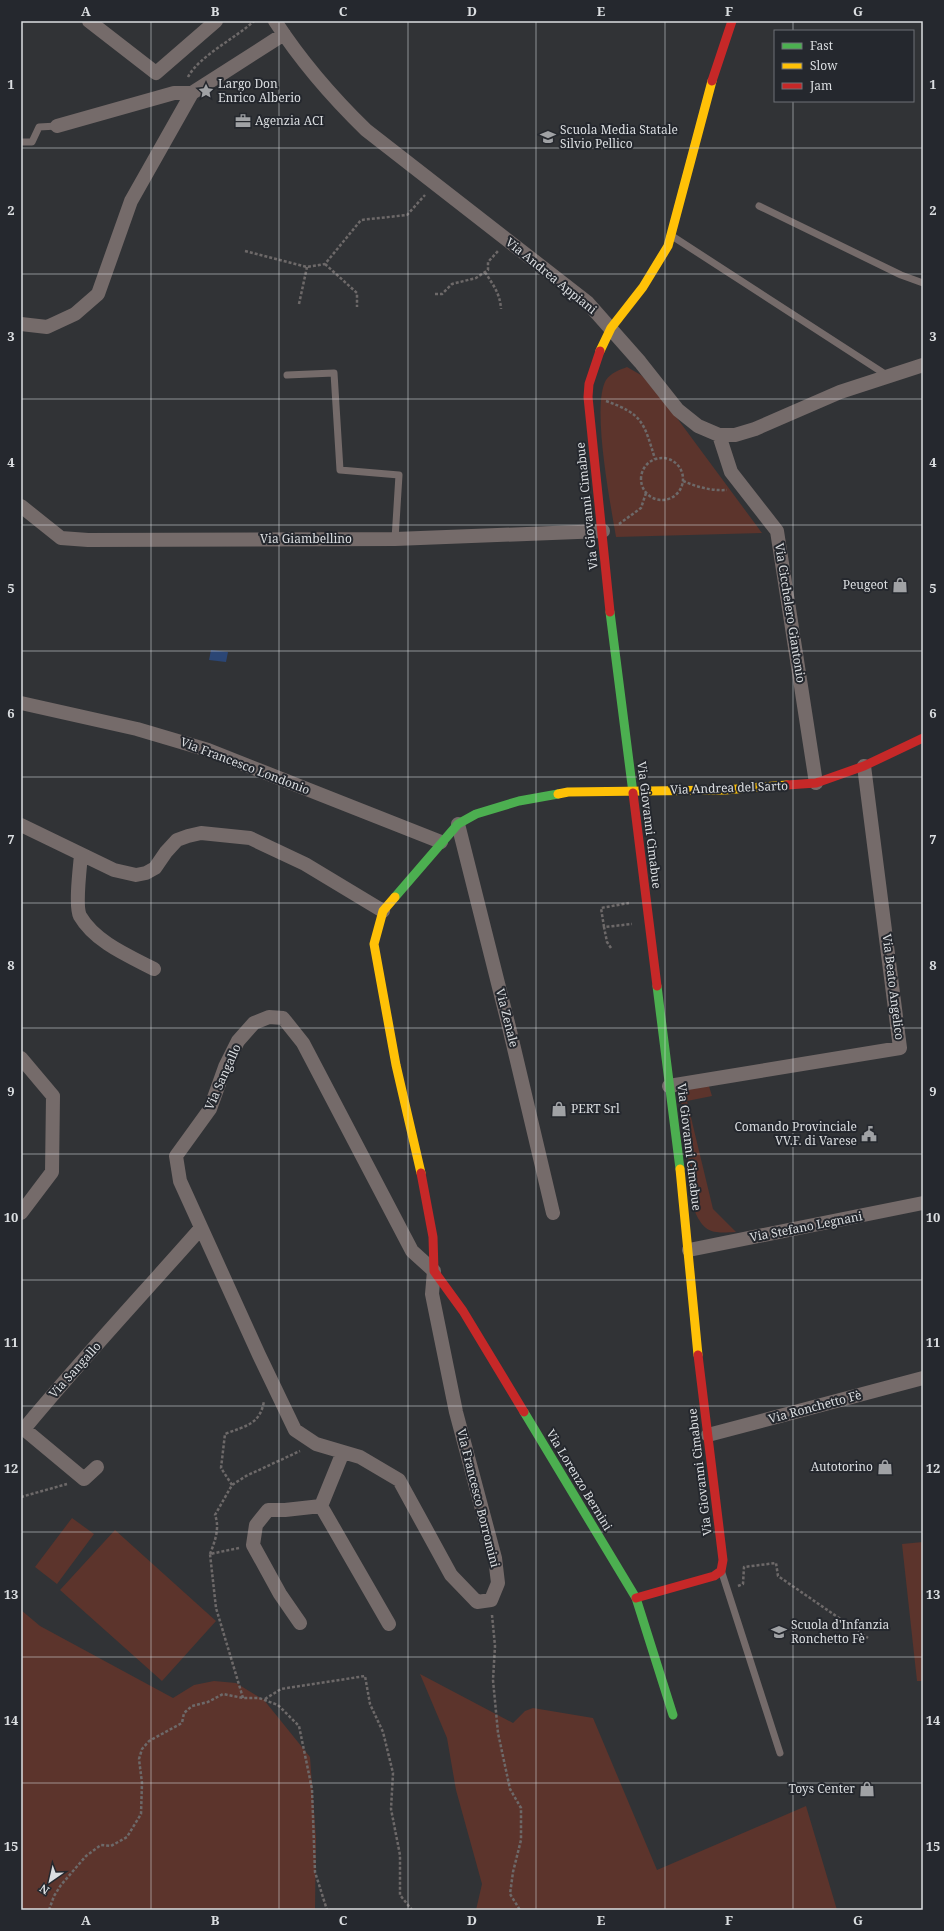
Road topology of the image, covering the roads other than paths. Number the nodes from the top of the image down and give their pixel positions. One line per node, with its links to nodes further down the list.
1 (89, 21): 2 (street)
2 (216, 21)
3 (275, 21): 5 (street, Via Andrea Appiani)
4 (732, 21): 10 (street, Via Giovanni Cimabue)
5 (284, 34): 6 (street); 13 (street, Via Andrea Appiani)
6 (189, 87): 7 (street); 12 (street)
7 (57, 126): 8 (lane)
8 (21, 142)
9 (759, 206): 11 (lane)
10 (670, 235): 13 (street, Via Giovanni Cimabue); 16 (lane)
11 (923, 283)
12 (21, 324)
13 (611, 328): 17 (street, Via Andrea Appiani); 19 (street, Via Giovanni Cimabue)
14 (923, 365): 16 (street, Via Andrea Appiani)
15 (287, 375): 20 (lane)
16 (888, 376): 17 (street, Via Andrea Appiani)
17 (719, 435): 24 (street, Via Cicchelero Giantonio)
18 (21, 506): 20 (street, Via Giambellino)
19 (603, 531): 20 (street, Via Giambellino); 25 (street, Via Giovanni Cimabue)
20 (395, 539)
21 (21, 703): 28 (street, Via Francesco Londonio)
22 (923, 738): 23 (street, Via Andrea del Sarto)
23 (864, 766): 24 (street, Via Andrea del Sarto); 33 (street, Via Beato Angelico)
24 (816, 783): 25 (street, Via Andrea del Sarto)
25 (633, 791): 26 (street, Via Andrea del Sarto); 33 (street, Via Giovanni Cimabue)
26 (458, 824): 28 (street, Via Andrea del Sarto); 36 (street, Via Zenale)
27 (21, 825): 29 (street)
28 (441, 842): 30 (street, Via Andrea del Sarto)
29 (82, 855): 30 (street); 31 (street)
30 (383, 911): 39 (street)
31 (154, 969)
32 (21, 1058): 35 (street)
33 (669, 1086): 38 (street, Via Giovanni Cimabue)
34 (923, 1203): 38 (street, Via Stefano Legnani)
35 (21, 1213)
36 (553, 1213)
37 (201, 1228): 39 (street, Via Sangallo); 42 (street); 43 (street, Via Sangallo)
38 (689, 1250): 41 (street, Via Giovanni Cimabue)
39 (434, 1271): 42 (street, Via Francesco Borromini); 46 (street, Via Lorenzo Bernini)
40 (923, 1378): 41 (street, Via Ronchetto Fè)
41 (708, 1435): 45 (street, Via Giovanni Cimabue)
42 (343, 1452): 44 (street)
43 (97, 1467)
44 (321, 1506): 47 (street); 48 (street)
45 (721, 1571): 46 (street); 50 (lane)
46 (636, 1598): 49 (street, Via Lorenzo Bernini)
47 (300, 1623)
48 (388, 1624)
49 (673, 1715)
50 (780, 1753)

